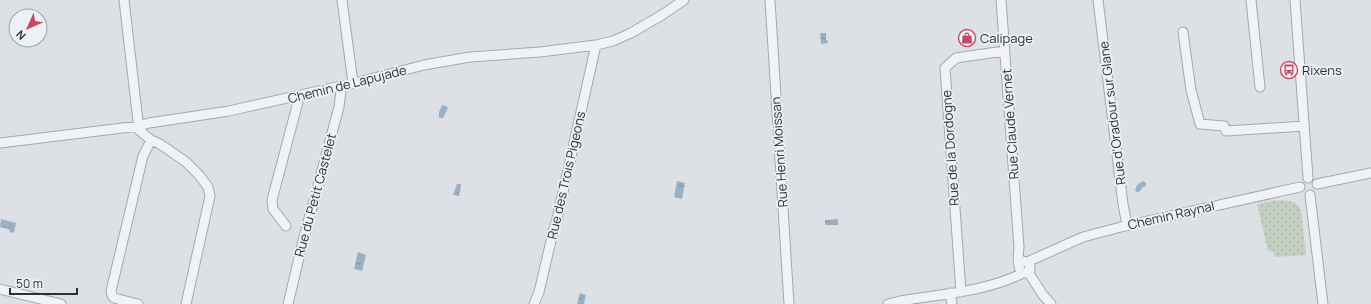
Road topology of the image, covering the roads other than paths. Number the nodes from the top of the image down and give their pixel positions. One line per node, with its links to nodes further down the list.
1 (124, 0): 16 (street)
2 (342, 0): 12 (street)
3 (684, 0): 10 (street, Chemin de Lapujade)
4 (770, 0): 36 (street, Rue Henri Moissan)
5 (1001, 0): 11 (street, Rue Claude Vernet)
6 (1098, 0): 25 (street, Rue d'Oradour sur Glane)
7 (1251, 0): 14 (street)
8 (1295, 0): 17 (street)
9 (1183, 32): 17 (street)
10 (596, 45): 12 (street, Chemin de Lapujade); 35 (street, Rue des Trois Pigeons)
11 (1004, 52): 27 (street, Rue Claude Vernet); 29 (street, Rue de la Dordogne)
12 (353, 83): 13 (street, Chemin de Lapujade)
13 (340, 86): 15 (street, Chemin de Lapujade); 34 (street, Rue du Petit Castelet)
14 (1260, 87)
15 (297, 96): 16 (street, Chemin de Lapujade); 26 (street)
16 (139, 126): 18 (street); 19 (street, Chemin de Lapujade)
17 (1304, 126): 21 (street)
18 (150, 140): 32 (street); 33 (street)
19 (0, 143)
20 (1371, 173): 22 (street)
21 (1308, 178): 22 (street); 23 (street)
22 (1317, 184): 24 (street)
23 (1300, 187): 24 (street); 25 (street, Chemin Raynal)
24 (1310, 195): 40 (street)
25 (1127, 225): 27 (street, Chemin Raynal)
26 (286, 226)
27 (1025, 267): 29 (street, Chemin Raynal); 39 (street, Rue Claude Vernet)
28 (0, 288): 31 (street)
29 (961, 292): 30 (street, Chemin Raynal)
30 (950, 293): 37 (street, Chemin Raynal); 38 (street)
31 (61, 304)
32 (138, 304)
33 (186, 304)
34 (288, 304)
35 (534, 304)
36 (789, 304)
37 (888, 304)
38 (952, 304)
39 (1052, 304)
40 (1324, 304)

